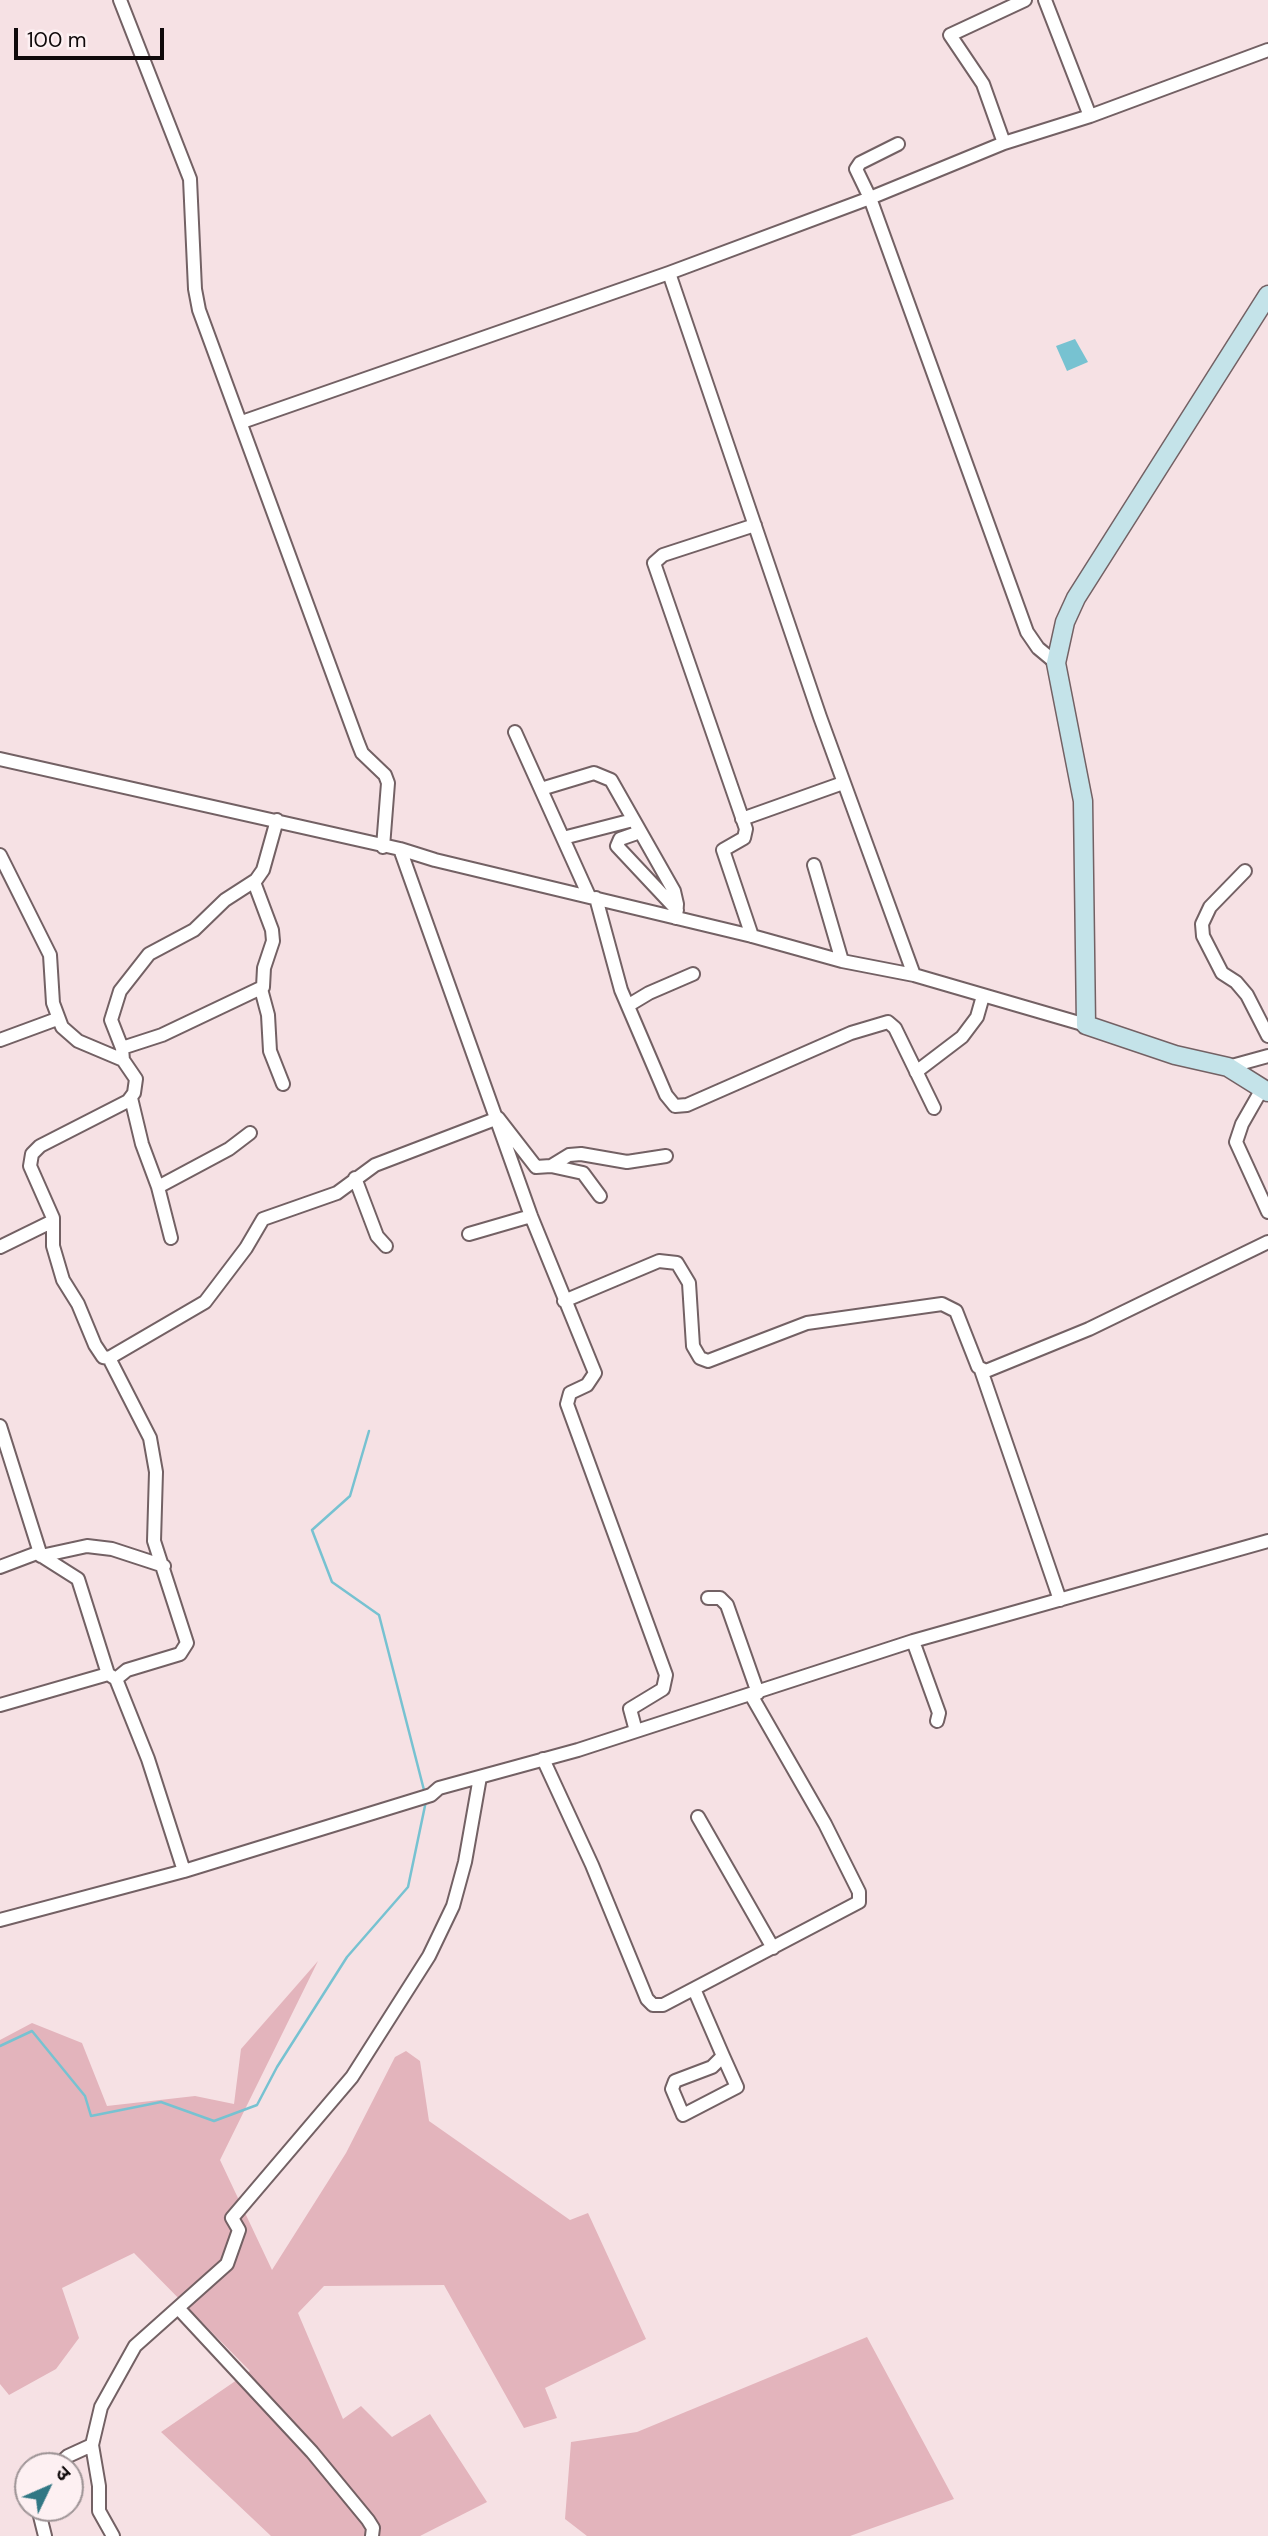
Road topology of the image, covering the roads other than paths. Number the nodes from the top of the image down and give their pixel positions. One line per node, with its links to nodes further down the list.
1 (120, 0): 11 (street)
2 (1025, 0): 6 (street)
3 (1045, 0): 5 (street)
4 (1268, 50): 5 (street)
5 (1090, 116): 6 (street)
6 (1004, 143): 8 (street)
7 (898, 144): 8 (street)
8 (870, 198): 9 (street); 13 (street)
9 (669, 273): 11 (street); 12 (street)
10 (1268, 295): 13 (street)
11 (242, 422): 23 (street)
12 (755, 525): 16 (street); 18 (street)
13 (1056, 663): 39 (street)
14 (515, 732): 17 (street)
15 (0, 759): 19 (street)
16 (843, 783): 18 (street); 34 (street)
17 (541, 789): 20 (street); 22 (street)
18 (742, 819): 31 (street)
19 (277, 820): 23 (street); 28 (street)
20 (633, 820): 21 (street); 22 (street)
21 (640, 832): 30 (street); 30 (street)
22 (563, 838): 29 (street)
23 (383, 847): 24 (street)
24 (400, 849): 29 (street); 50 (street)
25 (0, 855): 38 (street)
26 (814, 864): 32 (street)
27 (1245, 871): 40 (street)
28 (254, 882): 35 (street); 42 (street)
29 (592, 897): 30 (street); 37 (street)
30 (676, 914): 31 (street)
31 (752, 936): 32 (street)
32 (842, 961): 34 (street)
33 (693, 974): 37 (street)
34 (914, 975): 36 (street)
35 (261, 989): 42 (street); 46 (street)
36 (983, 996): 39 (street); 45 (street)
37 (629, 1005): 45 (street)
38 (57, 1019): 41 (street); 42 (street)
39 (1086, 1025): 44 (street)
40 (1268, 1036)
41 (0, 1040)
42 (122, 1054): 48 (street)
43 (1268, 1056): 44 (street)
44 (1228, 1067): 47 (street)
45 (916, 1072): 49 (street)
46 (283, 1084)
47 (1265, 1091): 57 (street)
48 (131, 1098): 55 (street); 59 (street)
49 (934, 1108)
50 (498, 1118): 53 (street); 54 (street); 58 (street)
51 (250, 1133): 55 (street)
52 (666, 1156): 53 (street)
53 (551, 1166): 56 (street)
54 (355, 1178): 63 (street); 66 (street)
55 (158, 1186): 61 (street)
56 (600, 1196)
57 (1268, 1212)
58 (531, 1216): 60 (street); 65 (street)
59 (51, 1222): 64 (street); 66 (street)
60 (469, 1234)
61 (171, 1238)
62 (1268, 1242): 67 (street)
63 (386, 1246)
64 (0, 1247)
65 (564, 1301): 67 (street); 80 (street)
66 (109, 1358): 71 (street)
67 (981, 1370): 74 (street)
68 (0, 1426): 70 (street)
69 (1268, 1541): 74 (street)
70 (39, 1554): 71 (street); 72 (street); 76 (street)
71 (164, 1566): 76 (street)
72 (0, 1567)
73 (708, 1598): 77 (street)
74 (1060, 1600): 75 (street)
75 (913, 1641): 77 (street); 79 (street)
76 (112, 1677): 78 (street); 84 (street)
77 (754, 1694): 80 (street); 86 (street)
78 (0, 1705)
79 (937, 1721)
80 (636, 1731): 81 (street)
81 (543, 1759): 82 (street); 87 (street)
82 (480, 1777): 84 (street); 89 (street)
83 (698, 1817): 86 (street)
84 (184, 1871): 85 (street)
85 (0, 1920)
86 (773, 1948): 87 (street)
87 (694, 1989): 88 (street)
88 (723, 2056): 88 (street)
89 (179, 2309): 90 (street); 93 (street)
90 (92, 2445): 91 (street); 92 (street)
91 (77, 2452)
92 (113, 2536)
93 (372, 2536)

